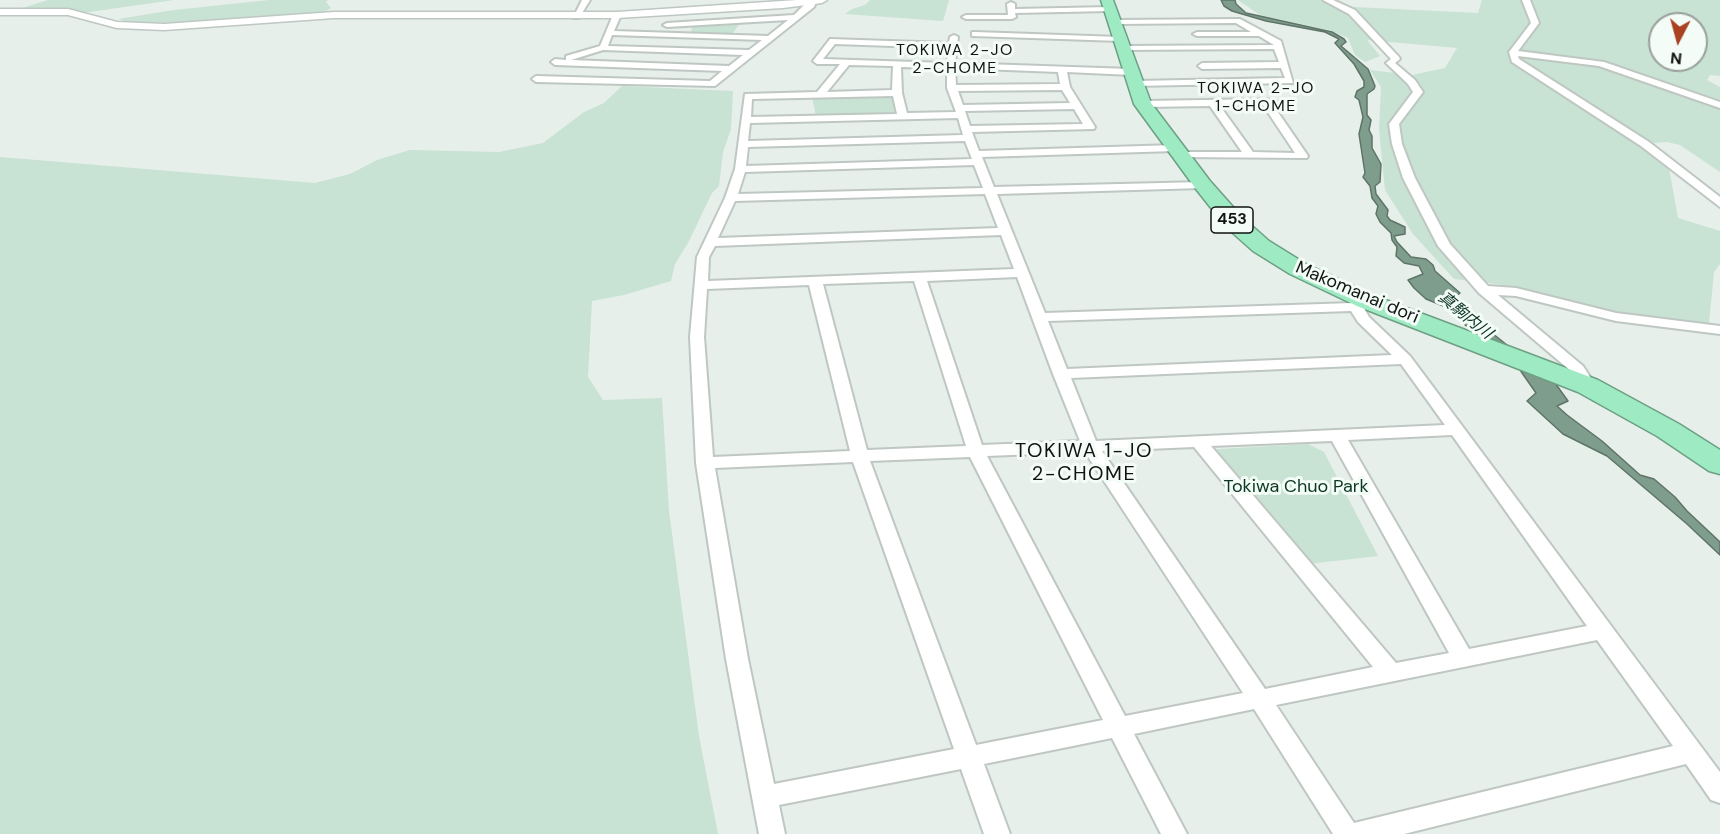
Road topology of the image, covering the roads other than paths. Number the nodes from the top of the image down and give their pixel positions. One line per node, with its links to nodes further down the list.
1 (586, 0): 11 (street)
2 (1011, 0): 7 (street)
3 (1327, 0): 65 (street)
4 (1526, 0): 27 (street)
5 (817, 1): 9 (street); 12 (street)
6 (1050, 2): 14 (street)
7 (1012, 11): 13 (street); 14 (street)
8 (0, 12): 11 (street)
9 (670, 12): 10 (street); 16 (street)
10 (617, 15): 11 (street); 17 (street)
11 (576, 16)
12 (795, 17): 16 (street); 22 (street)
13 (966, 17)
14 (1114, 20): 15 (street); 18 (street); 25 (street); 36 (highway, Makomanai dori / 453)
15 (1195, 22): 19 (street); 20 (street)
16 (668, 25): 21 (street)
17 (611, 33): 21 (street); 23 (street)
18 (975, 34)
19 (1197, 34): 20 (street); 25 (street)
20 (1261, 34): 24 (street)
21 (667, 35): 22 (street)
22 (769, 38): 26 (street)
23 (603, 48): 26 (street); 28 (street)
24 (1277, 48): 25 (street); 32 (street)
25 (1199, 49): 33 (street)
26 (750, 52): 34 (street)
27 (1513, 53): 46 (street); 58 (street)
28 (555, 62): 34 (street); 34 (street)
29 (848, 62): 30 (street); 31 (street); 41 (street)
30 (897, 63): 31 (street); 40 (street)
31 (951, 65): 35 (street); 39 (street)
32 (1283, 65): 33 (street); 37 (street)
33 (1202, 66): 37 (street)
34 (730, 69)
35 (1062, 69): 36 (street); 38 (street)
36 (1133, 78): 37 (street); 45 (highway, Makomanai dori / 453)
37 (1205, 83)
38 (1065, 87): 39 (street); 47 (street)
39 (952, 88): 50 (street)
40 (897, 93): 41 (street); 48 (street)
41 (819, 95): 49 (street)
42 (1266, 102): 43 (street); 44 (street); 53 (street)
43 (1278, 102)
44 (1213, 103): 45 (street); 53 (street)
45 (1143, 104): 52 (highway, Makomanai dori / 453)
46 (1720, 105)
47 (1076, 106): 50 (street); 50 (street)
48 (903, 117): 49 (street); 50 (street)
49 (746, 120): 51 (street)
50 (969, 134): 51 (street); 52 (street); 54 (street); 56 (street)
51 (743, 144): 54 (street)
52 (1177, 151): 53 (street); 55 (highway, Makomanai dori / 453)
53 (1250, 156)
54 (740, 169): 57 (street)
55 (1203, 185): 56 (street); 66 (highway, Makomanai dori / 453)
56 (990, 191): 57 (street); 59 (street)
57 (731, 198): 60 (street)
58 (1720, 203)
59 (1007, 231): 60 (street); 61 (street)
60 (710, 242): 64 (street)
61 (1023, 273): 62 (street); 67 (street)
62 (920, 276): 63 (street); 76 (street)
63 (815, 280): 64 (street); 77 (street)
64 (700, 285): 78 (street)
65 (1484, 290): 68 (street); 71 (street)
66 (1361, 304): 67 (street); 69 (street); 71 (highway, Makomanai dori / 453)
67 (1039, 317): 70 (street)
68 (1720, 330)
69 (1405, 359): 70 (street); 72 (street)
70 (1061, 374): 75 (street)
71 (1577, 381): 79 (highway, Makomanai dori / 453)
72 (1455, 430): 73 (street); 80 (street)
73 (1337, 435): 74 (street); 81 (street)
74 (1198, 441): 75 (street); 82 (street)
75 (1090, 446): 76 (street); 83 (street)
76 (976, 452): 77 (street); 84 (street)
77 (860, 457): 78 (street); 86 (street)
78 (705, 463): 88 (street)
79 (1720, 464)
80 (1602, 631): 81 (street); 85 (street)
81 (1464, 658): 82 (street)
82 (1390, 672): 83 (street)
83 (1259, 698): 84 (street); 92 (street)
84 (1118, 726): 86 (street); 91 (street)
85 (1692, 752): 87 (street); 93 (street)
86 (970, 755): 88 (street); 90 (street)
87 (1720, 792)
88 (765, 797): 89 (street)
89 (772, 834)
90 (997, 834)
91 (1173, 834)
92 (1347, 834)
93 (1356, 834)

